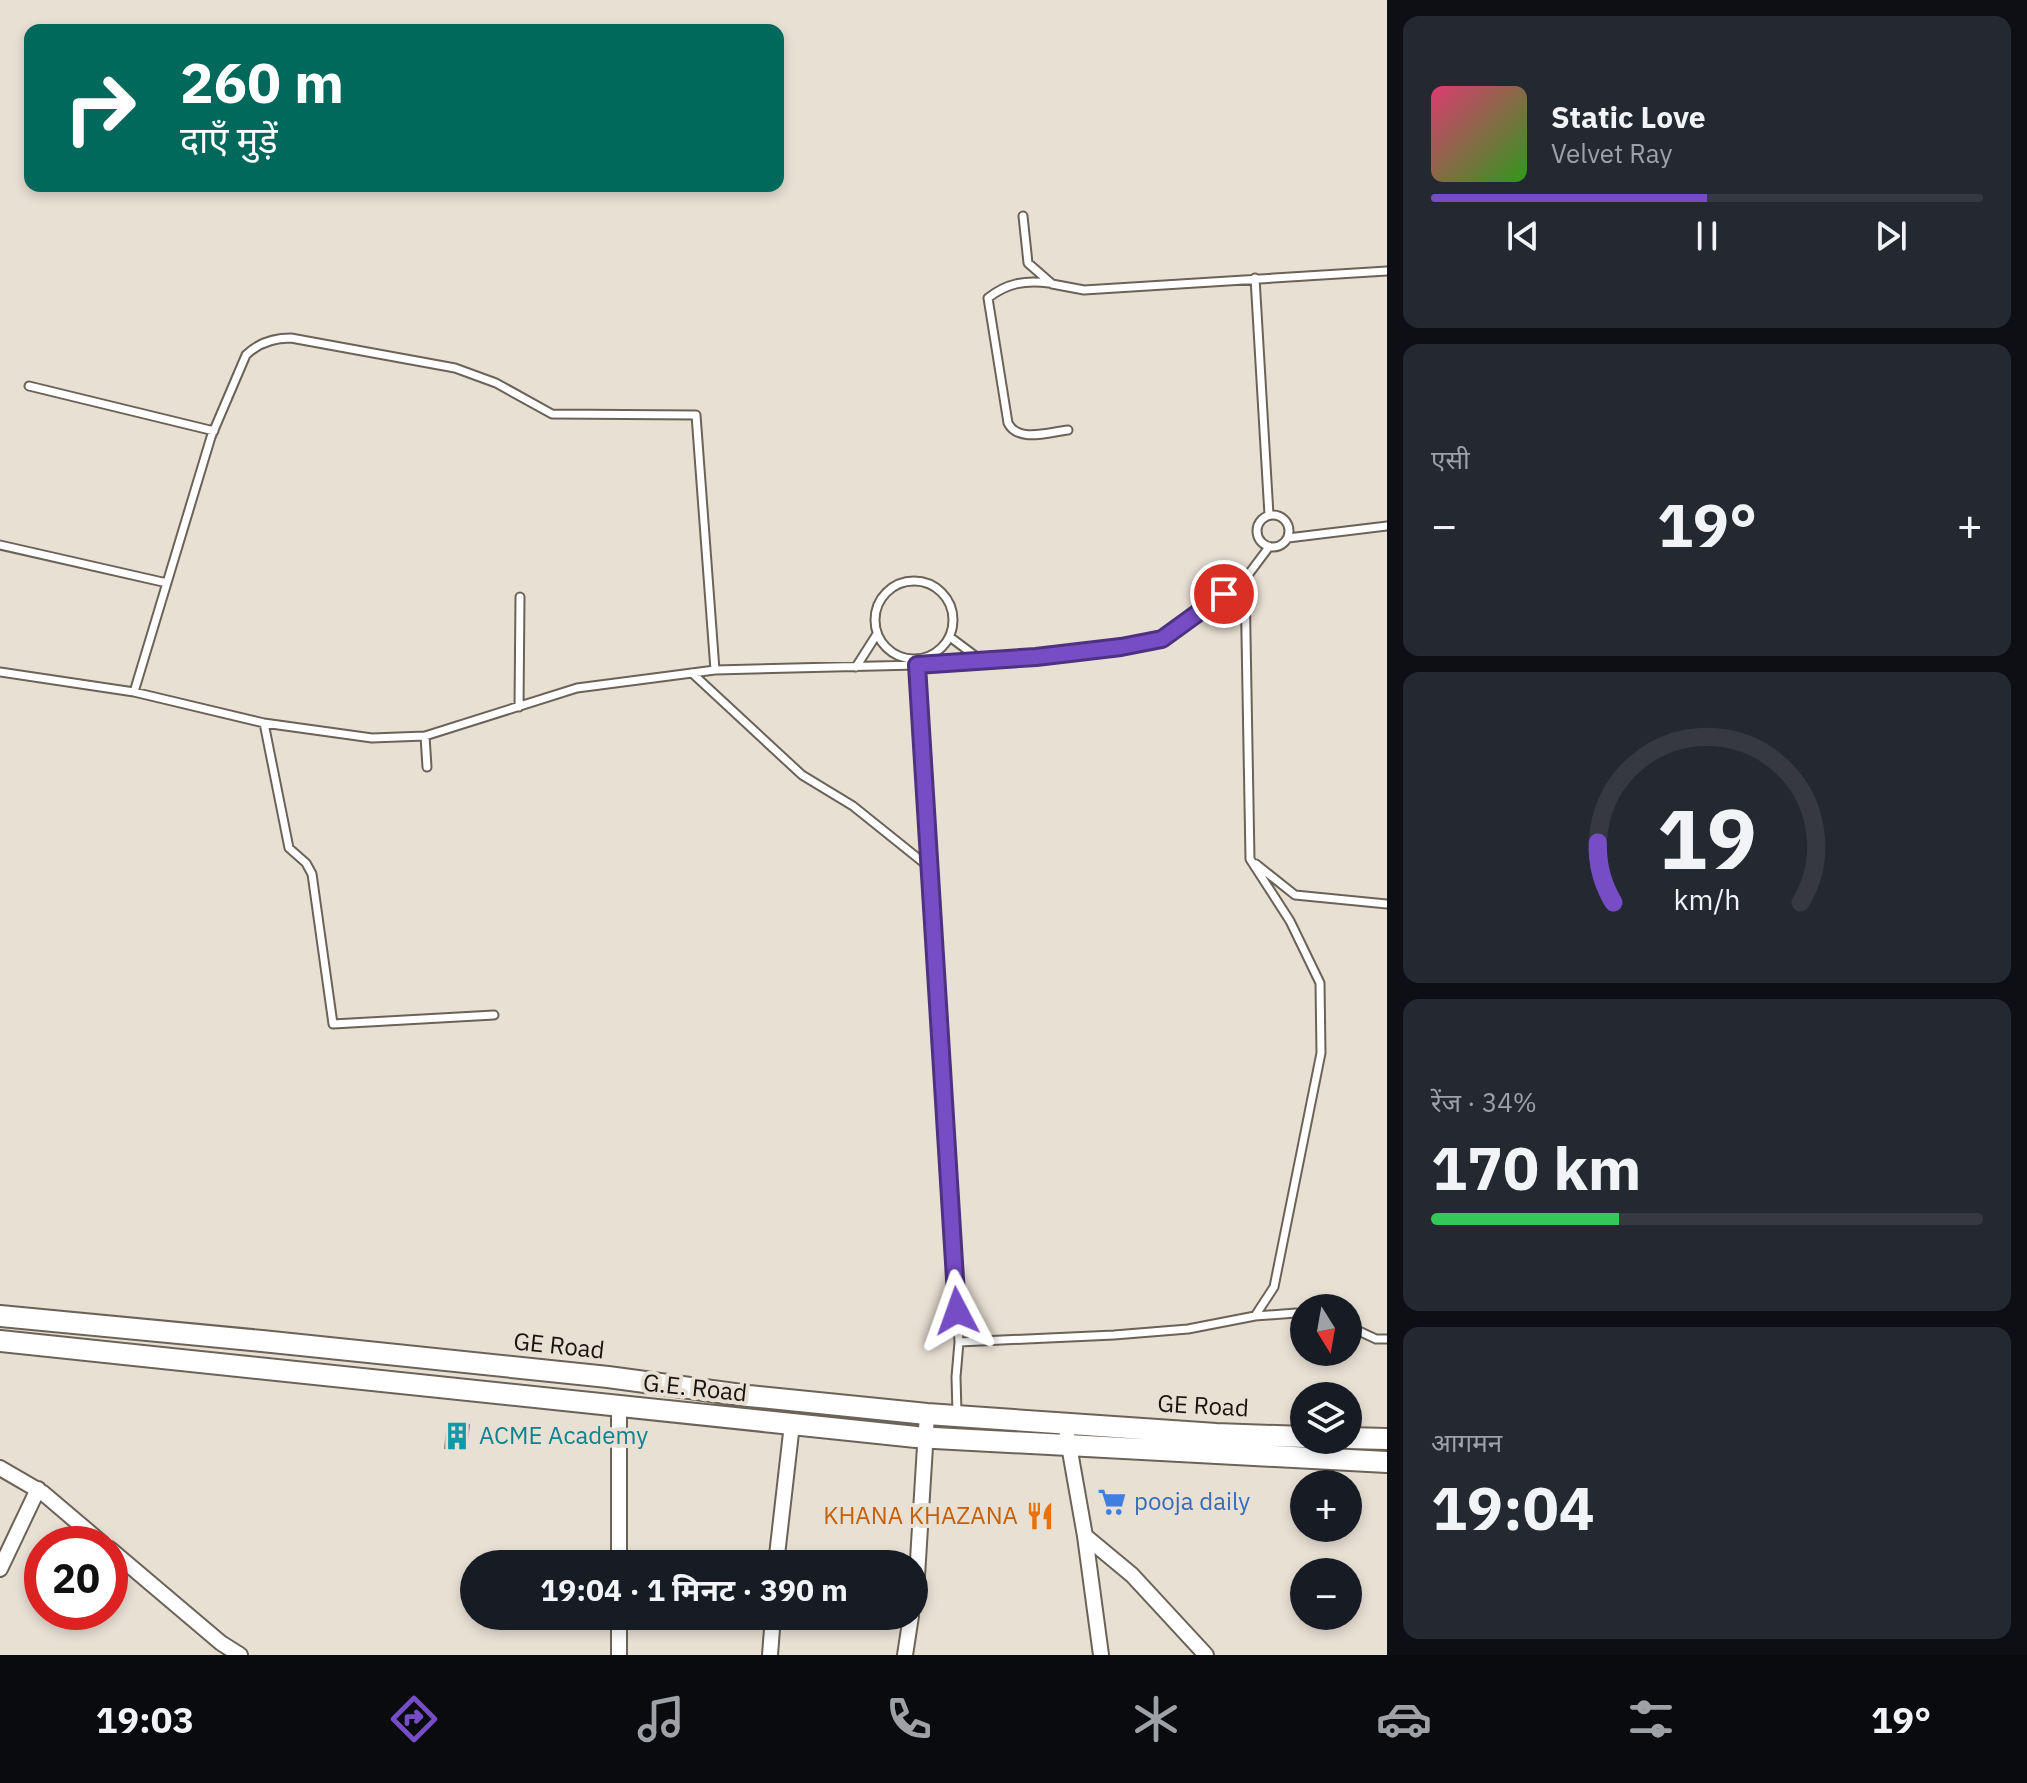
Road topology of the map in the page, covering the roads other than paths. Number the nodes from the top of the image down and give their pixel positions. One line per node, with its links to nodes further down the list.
1 (1023, 216): 4 (lane)
2 (1387, 271): 3 (lane)
3 (1255, 278): 4 (lane); 8 (lane)
4 (1052, 284): 6 (lane)
5 (29, 386): 7 (lane)
6 (1068, 430)
7 (214, 431): 14 (lane); 21 (lane)
8 (1269, 515): 10 (lane); 12 (lane)
9 (1387, 526): 10 (lane)
10 (1288, 538): 12 (lane)
11 (0, 545): 14 (lane)
12 (1269, 547): 13 (lane)
13 (1245, 579): 18 (lane); 29 (lane)
14 (167, 583): 24 (lane)
15 (520, 597): 25 (lane)
16 (877, 634): 17 (lane); 19 (lane); 20 (lane)
17 (950, 637): 18 (lane); 19 (lane)
18 (982, 661): 19 (lane)
19 (917, 662): 20 (lane); 30 (lane)
20 (856, 667): 21 (lane)
21 (715, 670): 23 (lane)
22 (0, 672): 24 (lane)
23 (692, 673): 25 (lane); 30 (lane)
24 (134, 692): 26 (lane)
25 (519, 707): 27 (lane)
26 (264, 723): 27 (lane); 32 (lane)
27 (425, 736): 28 (lane)
28 (427, 767)
29 (1250, 859): 31 (lane); 35 (lane)
30 (929, 867): 39 (lane)
31 (1387, 904)
32 (494, 1015)
33 (1290, 1313): 35 (lane)
34 (0, 1316): 41 (main road, GE Road)
35 (1255, 1316): 39 (lane)
36 (1362, 1332): 37 (lane)
37 (1387, 1339)
38 (0, 1341): 40 (main road, G.E. Road)
39 (959, 1342): 42 (lane)
40 (619, 1406): 44 (main road, G.E. Road); 55 (street)
41 (927, 1414): 42 (main road, GE Road); 46 (street)
42 (957, 1416): 43 (main road, GE Road)
43 (1065, 1423): 45 (main road, GE Road); 49 (street)
44 (792, 1424): 46 (main road, G.E. Road); 56 (street)
45 (1290, 1437)
46 (924, 1438): 49 (main road, G.E. Road); 57 (street)
47 (1362, 1438): 48 (main road)
48 (1387, 1439)
49 (1069, 1447): 50 (main road, G.E. Road); 54 (street)
50 (1387, 1462)
51 (0, 1468): 52 (street)
52 (38, 1489): 53 (street); 59 (street)
53 (82, 1526)
54 (1085, 1536): 67 (street); 68 (street)
55 (619, 1550)
56 (778, 1550)
57 (918, 1550)
58 (128, 1564): 63 (street)
59 (0, 1569)
60 (619, 1630): 64 (street)
61 (772, 1630): 65 (street)
62 (909, 1630): 66 (street)
63 (240, 1655)
64 (619, 1655)
65 (770, 1655)
66 (905, 1655)
67 (1101, 1655)
68 (1206, 1655)

